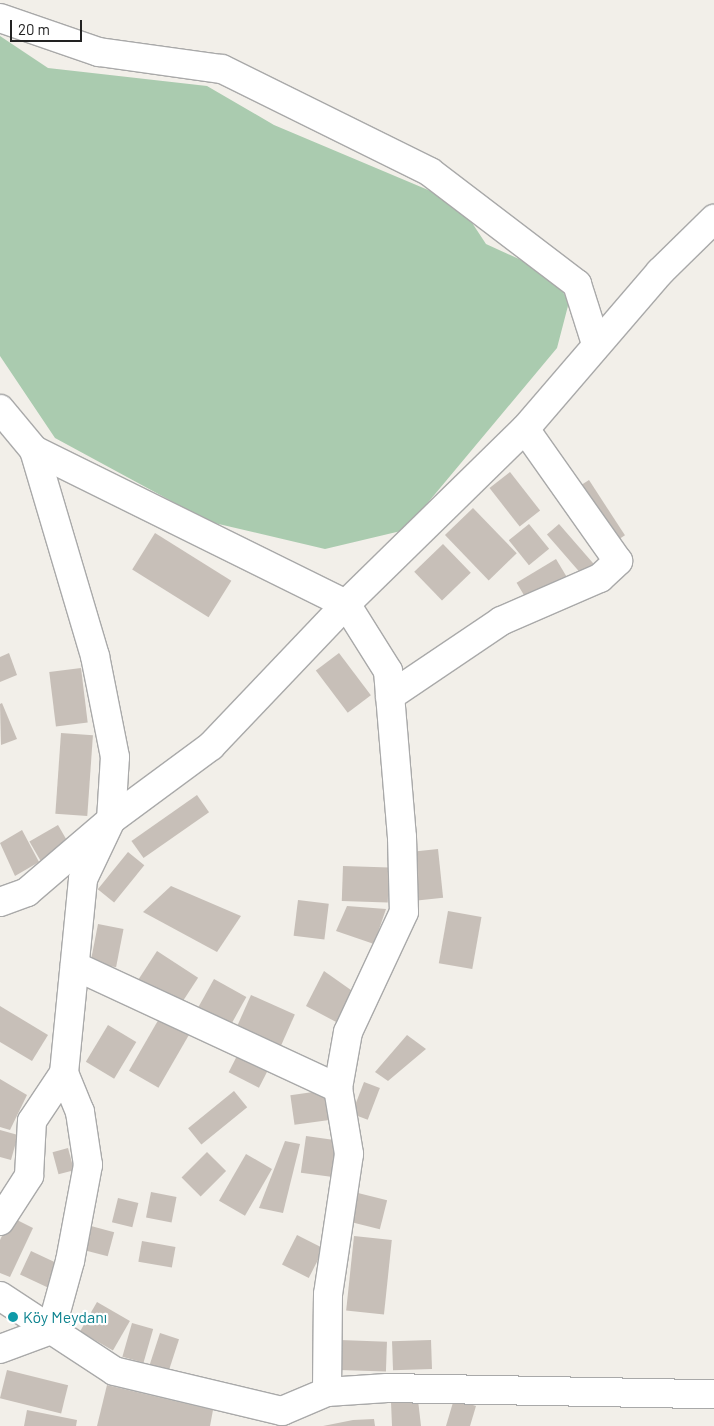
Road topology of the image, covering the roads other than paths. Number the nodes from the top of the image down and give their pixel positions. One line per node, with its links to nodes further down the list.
1 (0, 18): 3 (street)
2 (714, 219): 3 (street)
3 (596, 344): 5 (street)
4 (0, 409): 6 (street)
5 (525, 428): 7 (street); 8 (street)
6 (34, 450): 7 (street); 9 (street)
7 (346, 604): 8 (street); 9 (street)
8 (390, 696): 13 (street)
9 (110, 820): 10 (street); 11 (street)
10 (0, 902)
11 (75, 966): 12 (street); 13 (street)
12 (64, 1073): 14 (street); 16 (street)
13 (338, 1088): 18 (street)
14 (0, 1221)
15 (0, 1296): 16 (street)
16 (52, 1330): 17 (street); 20 (street)
17 (0, 1350)
18 (327, 1392): 19 (street); 20 (street)
19 (714, 1394)
20 (281, 1418)

